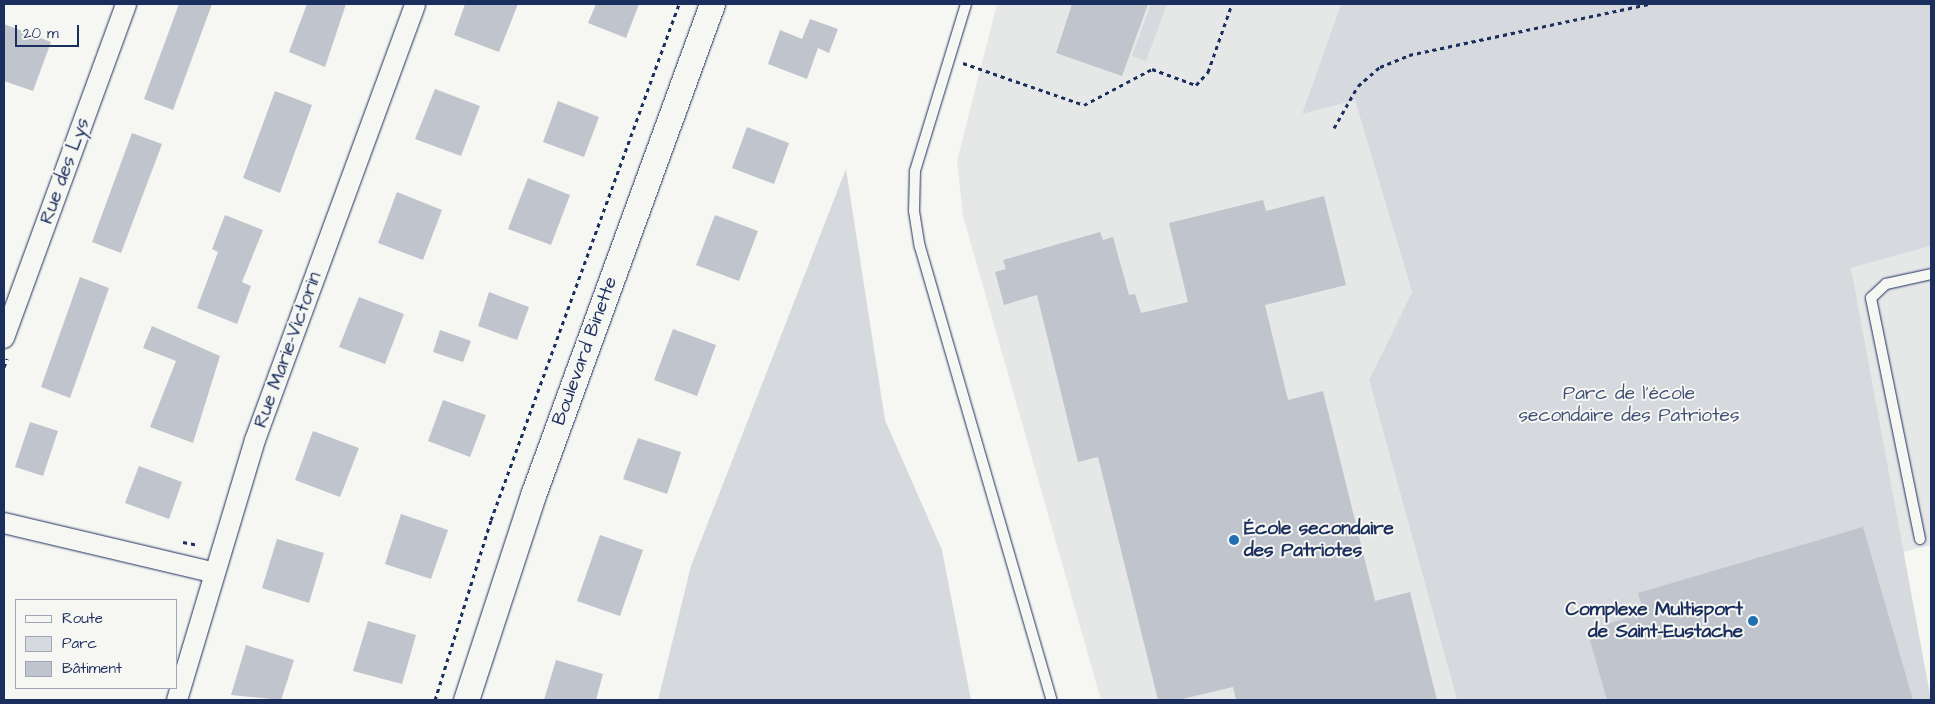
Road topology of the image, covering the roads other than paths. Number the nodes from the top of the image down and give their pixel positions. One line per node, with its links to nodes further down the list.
1 (126, 4): 7 (street, Rue des Lys)
2 (414, 4): 10 (street, Rue Marie-Victorin)
3 (712, 4): 12 (street, Boulevard Binette)
4 (728, 4): 13 (street, Boulevard Binette)
5 (966, 4): 14 (lane)
6 (1931, 274): 9 (lane)
7 (4, 338)
8 (4, 523): 10 (street)
9 (1920, 539)
10 (212, 572): 11 (street, Rue Marie-Victorin)
11 (177, 700)
12 (466, 700)
13 (482, 700)
14 (1052, 700)

